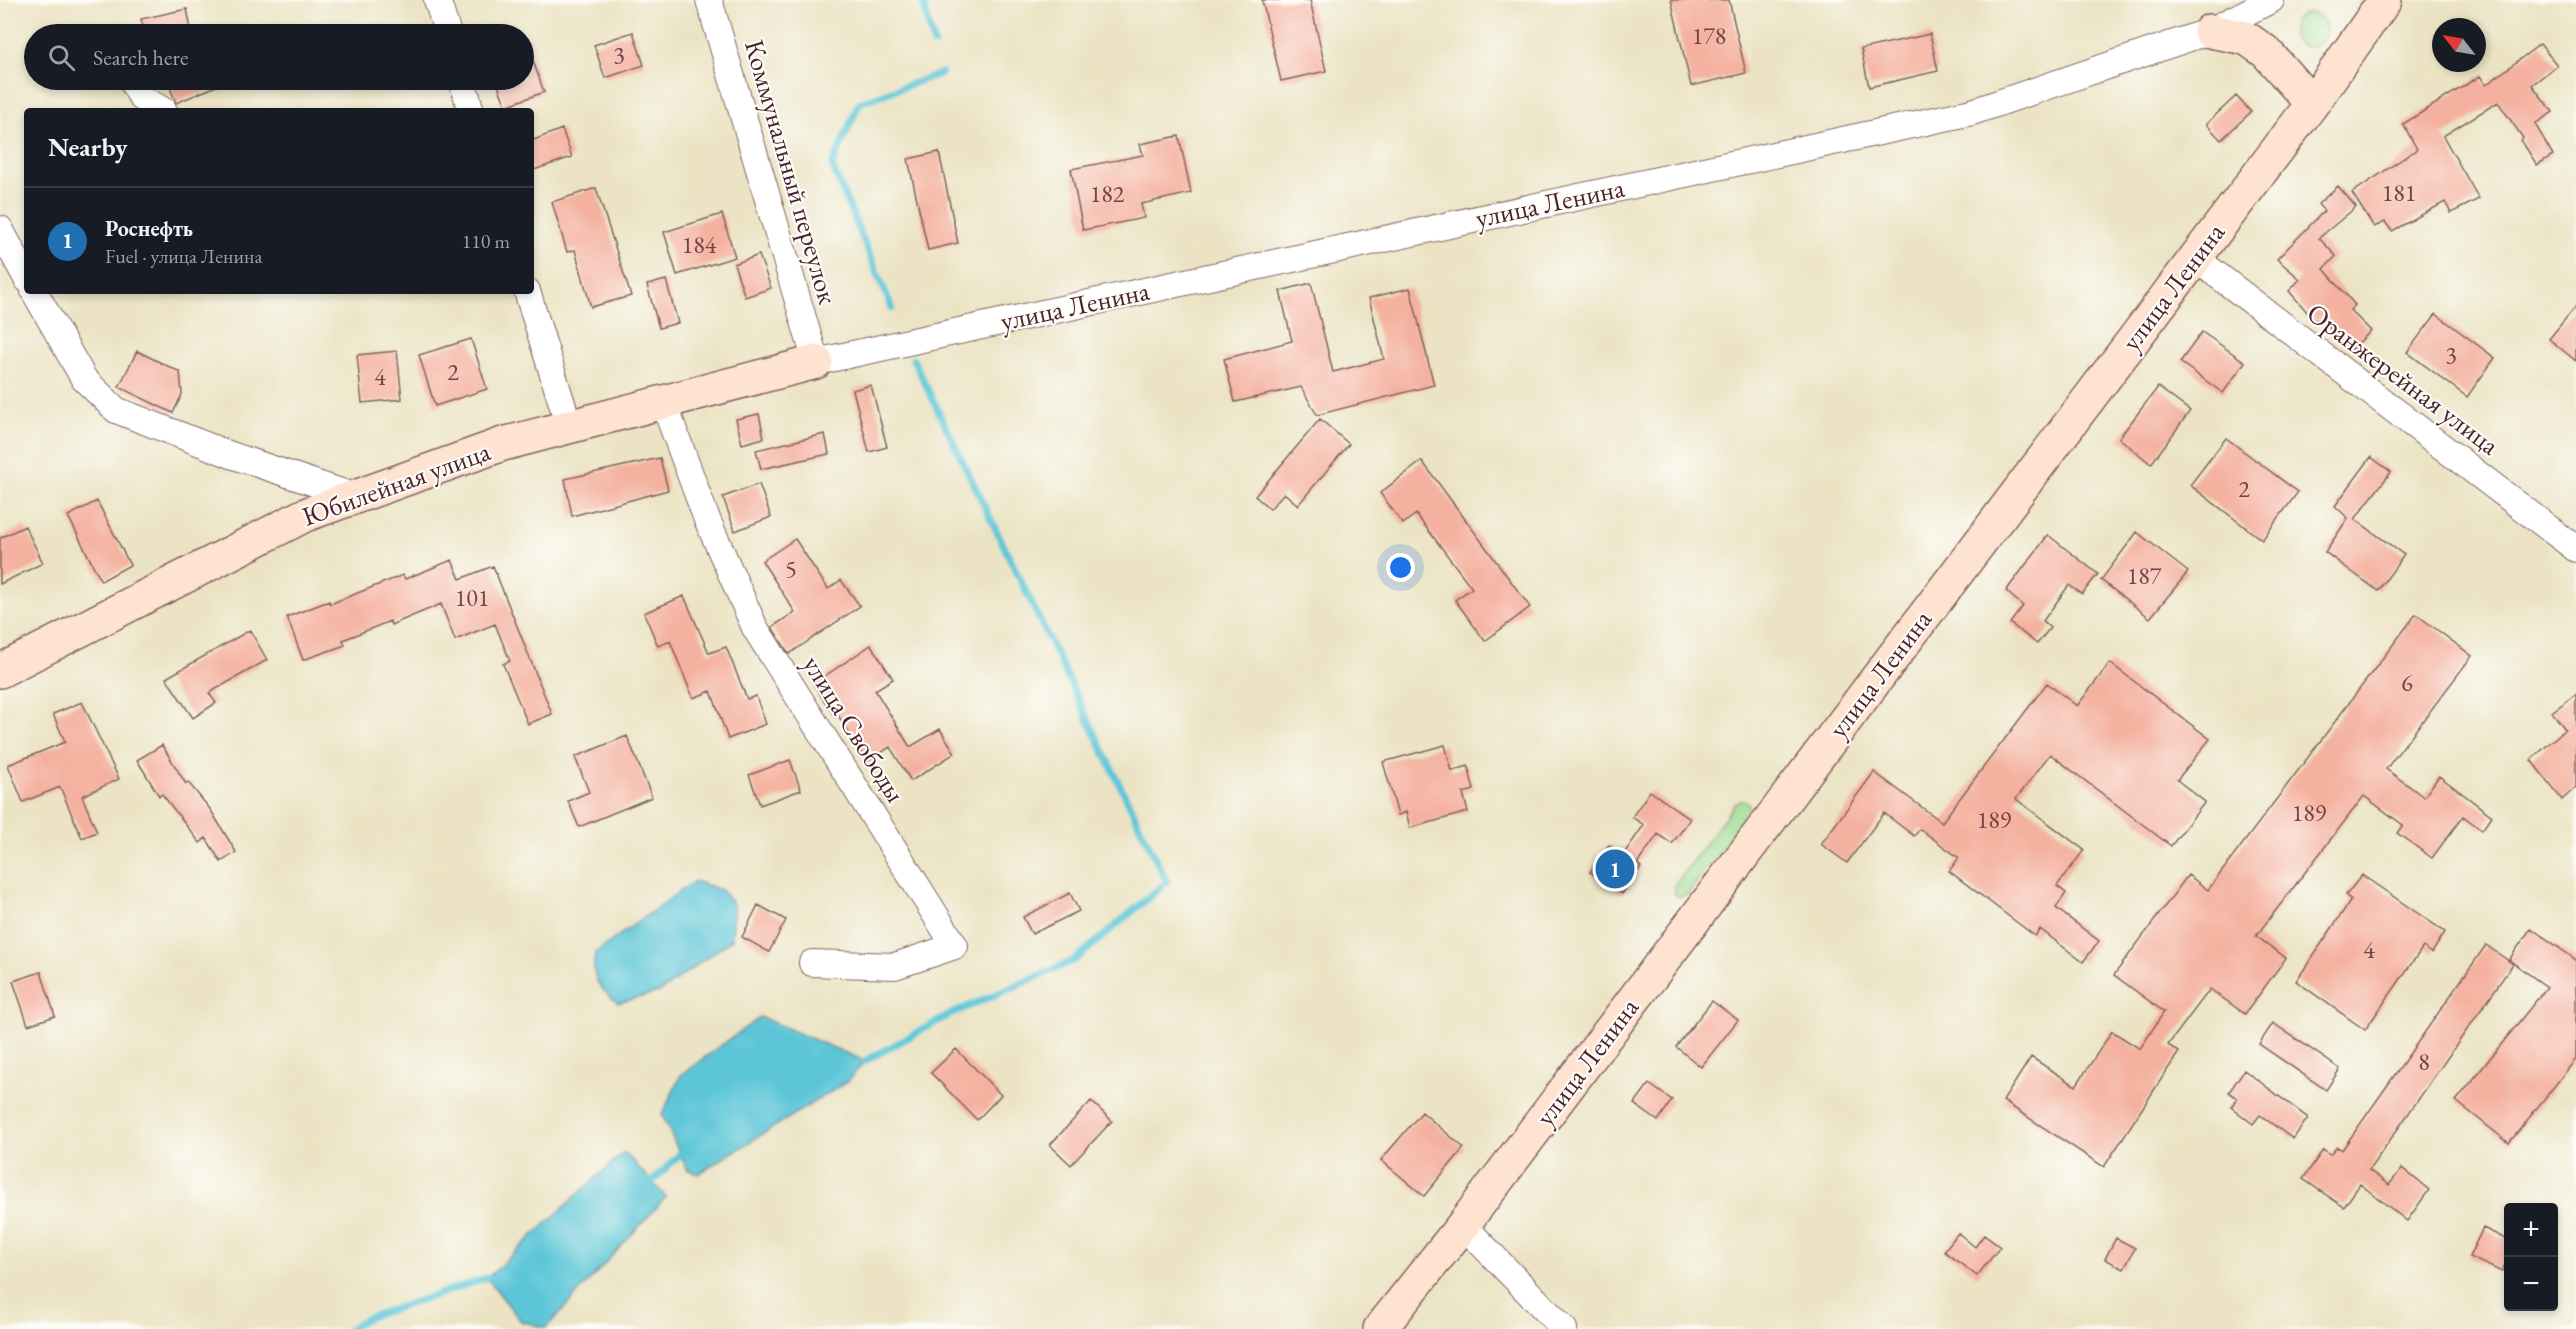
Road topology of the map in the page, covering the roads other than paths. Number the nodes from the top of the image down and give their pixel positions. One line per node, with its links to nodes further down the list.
1 (437, 0): 5 (street)
2 (709, 0): 17 (street, Коммунальный переулок)
3 (2271, 0): 6 (street, улица Ленина)
4 (2386, 6): 9 (main road, улица Ленина)
5 (445, 24)
6 (2210, 31): 9 (main road); 17 (street, улица Ленина)
7 (137, 90): 10 (street)
8 (465, 90): 11 (street)
9 (2312, 104): 13 (main road, улица Ленина)
10 (159, 108)
11 (470, 108)
12 (2, 239): 14 (street)
13 (2194, 258): 21 (street, Оранжерейная улица); 24 (main road, улица Ленина)
14 (24, 274)
15 (36, 294): 20 (street)
16 (528, 294): 19 (street)
17 (816, 362): 18 (main road, Юбилейная улица)
18 (663, 401): 19 (main road, Юбилейная улица); 23 (street, улица Свободы)
19 (569, 426): 20 (main road, Юбилейная улица)
20 (352, 496): 22 (main road, Юбилейная улица)
21 (2576, 549)
22 (0, 671)
23 (812, 963)
24 (1463, 1226): 25 (main road, улица Ленина); 26 (street)
25 (1380, 1329)
26 (1564, 1329)

